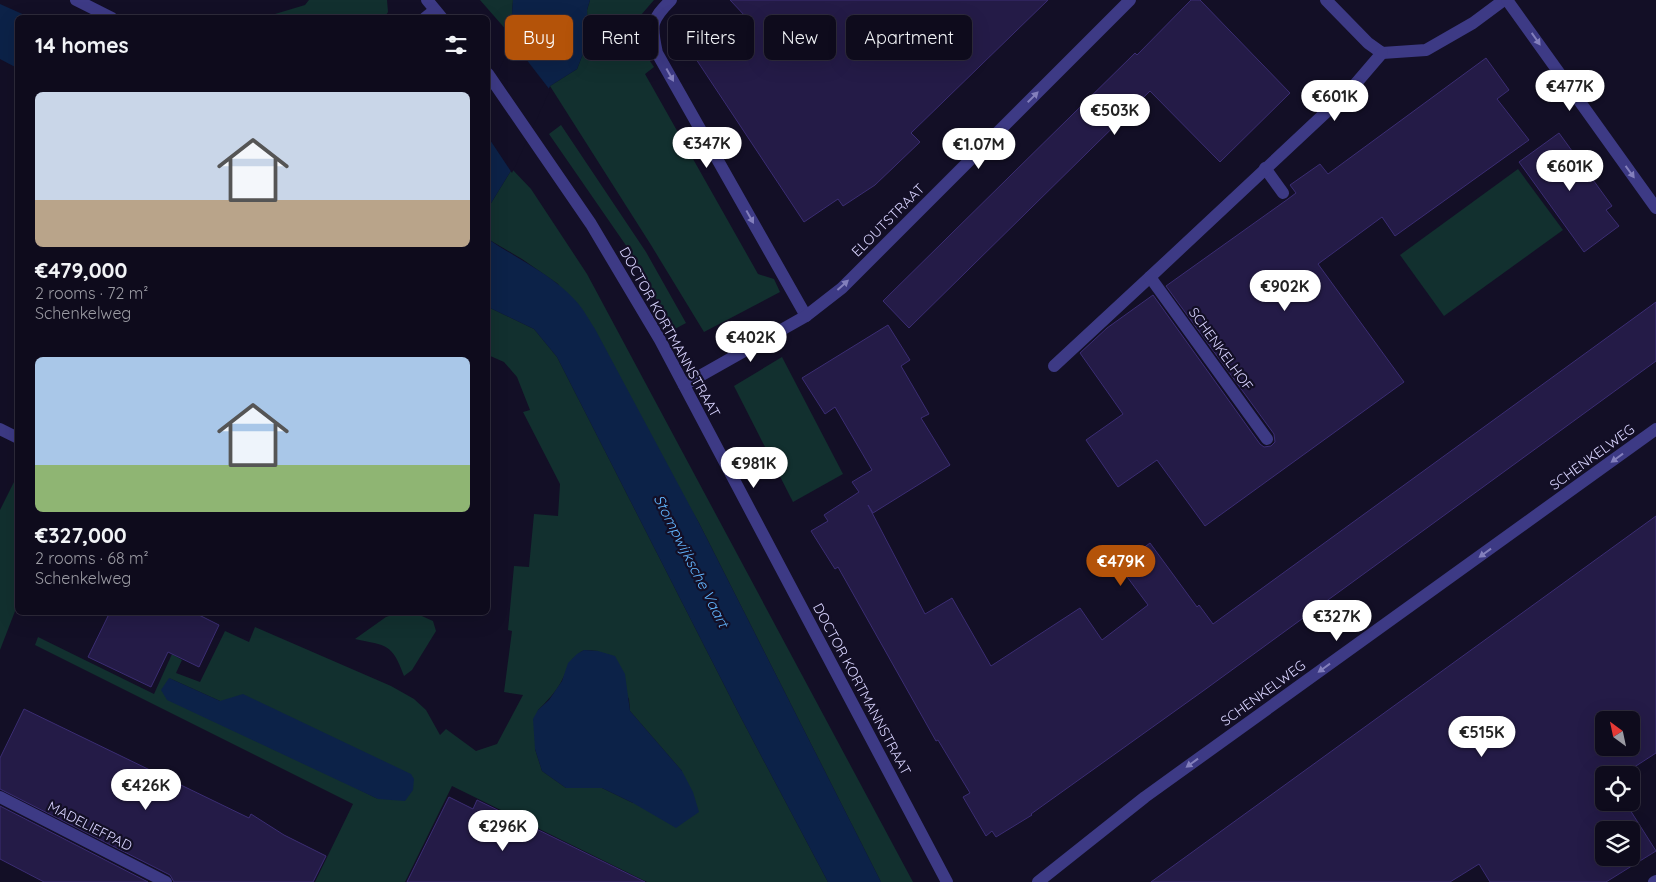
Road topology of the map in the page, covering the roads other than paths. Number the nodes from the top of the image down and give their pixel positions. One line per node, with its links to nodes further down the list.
1 (76, 0): 6 (street)
2 (672, 0): 13 (street, one-way to 13)
3 (1130, 0): 13 (street, ELOUTSTRAAT, one-way to 3)
4 (1326, 0): 7 (street)
5 (1506, 0): 7 (street); 11 (street, one-way to 11)
6 (106, 15)
7 (1382, 53): 9 (street)
8 (490, 77): 15 (street, DOCTOR KORTMANNSTRAAT)
9 (1264, 168): 10 (street); 12 (street)
10 (1283, 193)
11 (1656, 208)
12 (1150, 277): 14 (street); 19 (street, SCHENKELHOF)
13 (806, 316): 15 (street, ELOUTSTRAAT)
14 (1054, 366)
15 (684, 385): 22 (street, DOCTOR KORTMANNSTRAAT)
16 (0, 429): 18 (street)
17 (1656, 429): 23 (street, SCHENKELWEG, one-way to 23)
18 (15, 436)
19 (1267, 439)
20 (0, 797): 21 (street, MADELIEFPAD)
21 (166, 882)
22 (947, 882)
23 (1038, 882)

